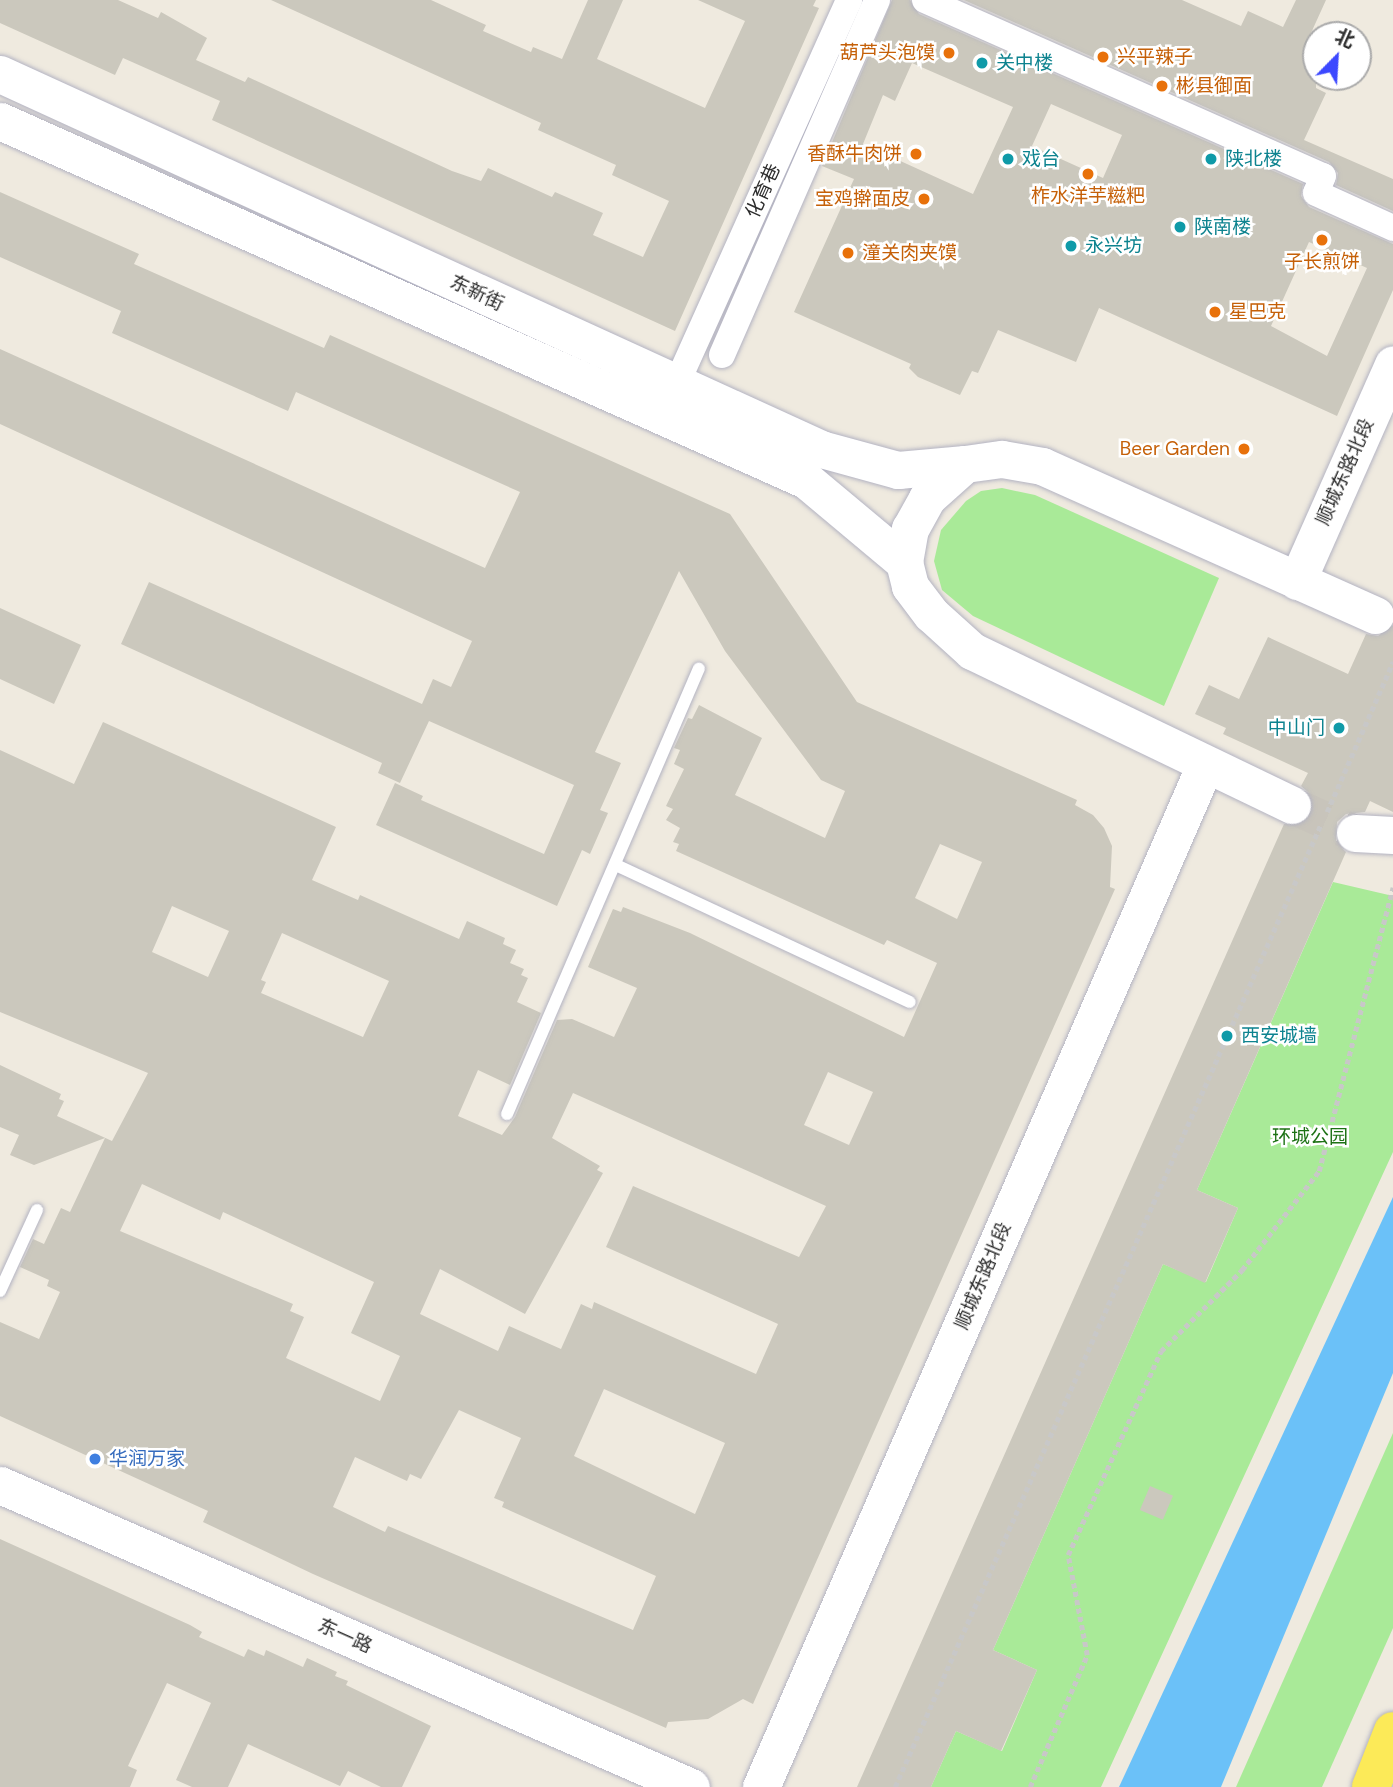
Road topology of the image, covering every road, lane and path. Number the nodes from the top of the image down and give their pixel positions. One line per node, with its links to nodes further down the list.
1 (849, 0): 9 (street, 化育巷)
2 (877, 0): 7 (street)
3 (925, 0): 6 (street)
4 (0, 74): 9 (main road, 东新街)
5 (0, 121): 11 (main road, 东新街)
6 (1393, 228)
7 (722, 355)
8 (1393, 364): 12 (main road, 顺城东路北段)
9 (677, 383): 10 (main road, 东新街)
10 (965, 464): 11 (main road); 12 (main road, 东新街)
11 (904, 562): 16 (main road)
12 (1297, 581): 13 (main road, 东新街)
13 (1375, 615)
14 (1393, 662): 30 (path)
15 (699, 669): 20 (lane)
16 (1205, 765): 17 (main road); 29 (main road, 顺城东路北段)
17 (1292, 804)
18 (1355, 833): 19 (main road)
19 (1393, 835)
20 (616, 865): 22 (lane); 23 (lane)
21 (1393, 887): 31 (path)
22 (910, 1002)
23 (507, 1114)
24 (37, 1210): 25 (lane)
25 (0, 1291)
26 (0, 1485): 28 (main road, 东一路)
27 (1393, 1731): 32 (main road)
28 (691, 1787)
29 (761, 1787)
30 (895, 1787)
31 (1030, 1787)
32 (1371, 1787)

